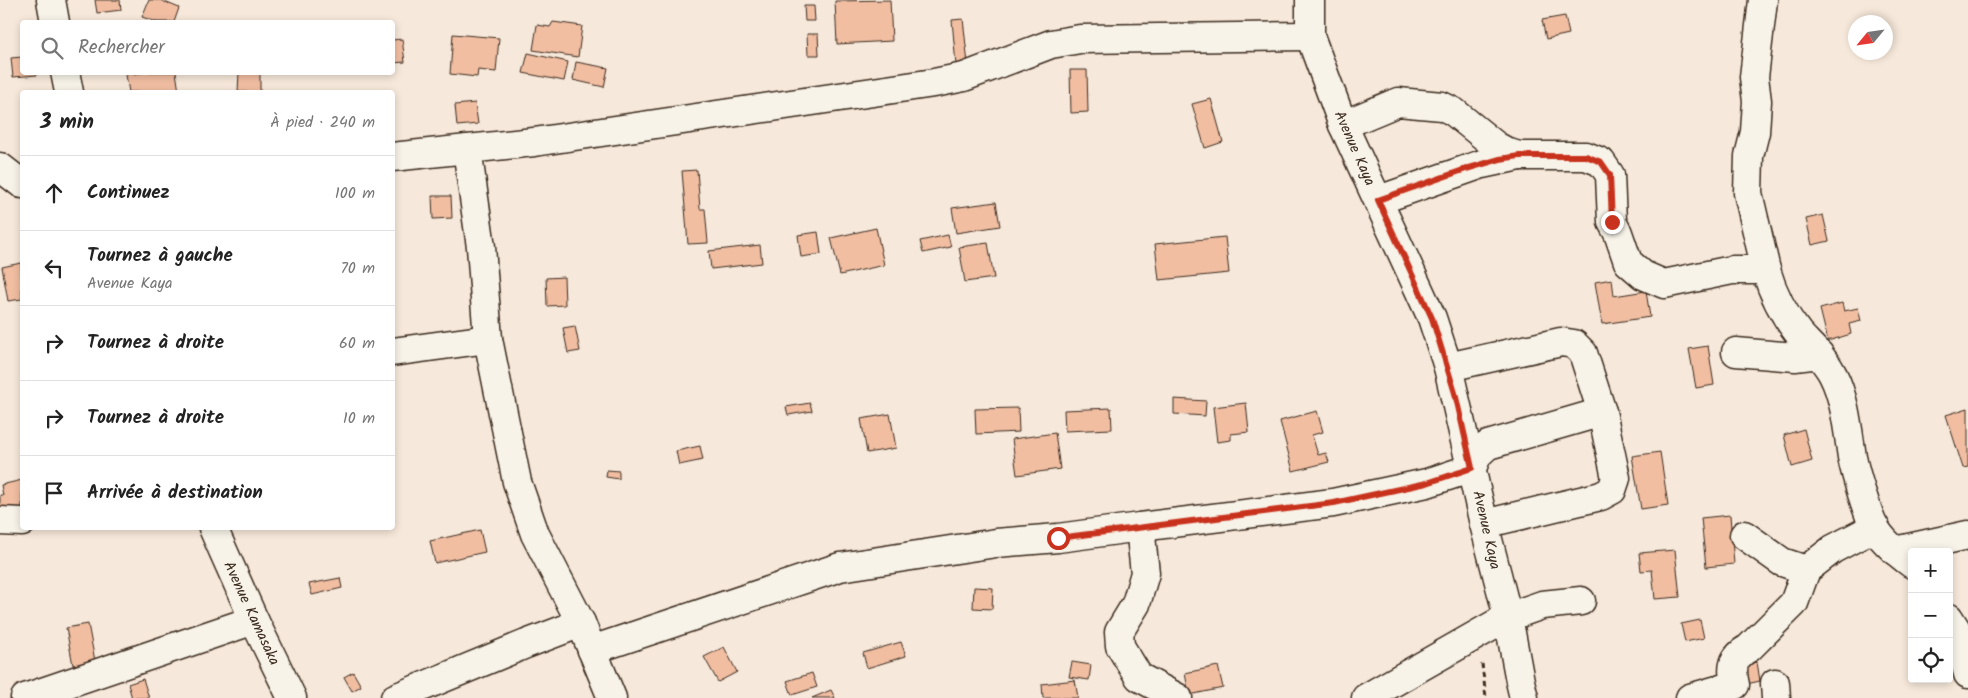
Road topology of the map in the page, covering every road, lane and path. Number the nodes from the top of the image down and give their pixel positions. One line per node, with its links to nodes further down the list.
1 (51, 0): 4 (street)
2 (1310, 0): 5 (street, Avenue Kaya)
3 (1763, 0): 15 (street)
4 (55, 20)
5 (1310, 36): 8 (street, Avenue Kaya); 9 (street)
6 (66, 75): 7 (street)
7 (69, 90)
8 (1343, 125): 10 (street); 14 (street, Avenue Kaya)
9 (466, 149): 11 (street); 16 (street)
10 (1519, 156): 14 (street); 15 (street)
11 (395, 157)
12 (0, 167): 13 (street)
13 (20, 182)
14 (1378, 200): 20 (street, Avenue Kaya)
15 (1766, 270): 19 (street)
16 (488, 339): 17 (street); 38 (street)
17 (395, 352)
18 (1736, 352): 19 (street)
19 (1819, 354): 29 (street)
20 (1448, 367): 21 (street); 22 (street, Avenue Kaya)
21 (1602, 412): 22 (street); 27 (street)
22 (1472, 468): 23 (street); 24 (street, Avenue Kaya)
23 (1427, 483): 24 (street); 28 (street)
24 (1479, 496): 27 (street, Avenue Kaya)
25 (0, 521): 26 (street)
26 (20, 522)
27 (1484, 524): 36 (street, Avenue Kaya)
28 (1140, 527): 40 (street); 47 (street)
29 (1874, 527): 33 (street); 34 (street)
30 (214, 530): 37 (street, Avenue Kamasaka)
31 (1744, 535): 34 (street)
32 (1968, 536): 33 (street)
33 (1903, 557)
34 (1806, 570): 42 (street)
35 (1582, 601): 36 (street)
36 (1508, 617): 48 (street); 49 (street, Avenue Kaya)
37 (254, 620): 43 (street); 44 (street, Avenue Kamasaka)
38 (582, 623): 40 (street); 45 (street)
39 (1958, 624): 41 (street)
40 (592, 650): 46 (street)
41 (1968, 674)
42 (1737, 692): 50 (street)
43 (24, 698)
44 (292, 698)
45 (395, 698)
46 (612, 698)
47 (1178, 698)
48 (1366, 698)
49 (1524, 698)
50 (1690, 698)

